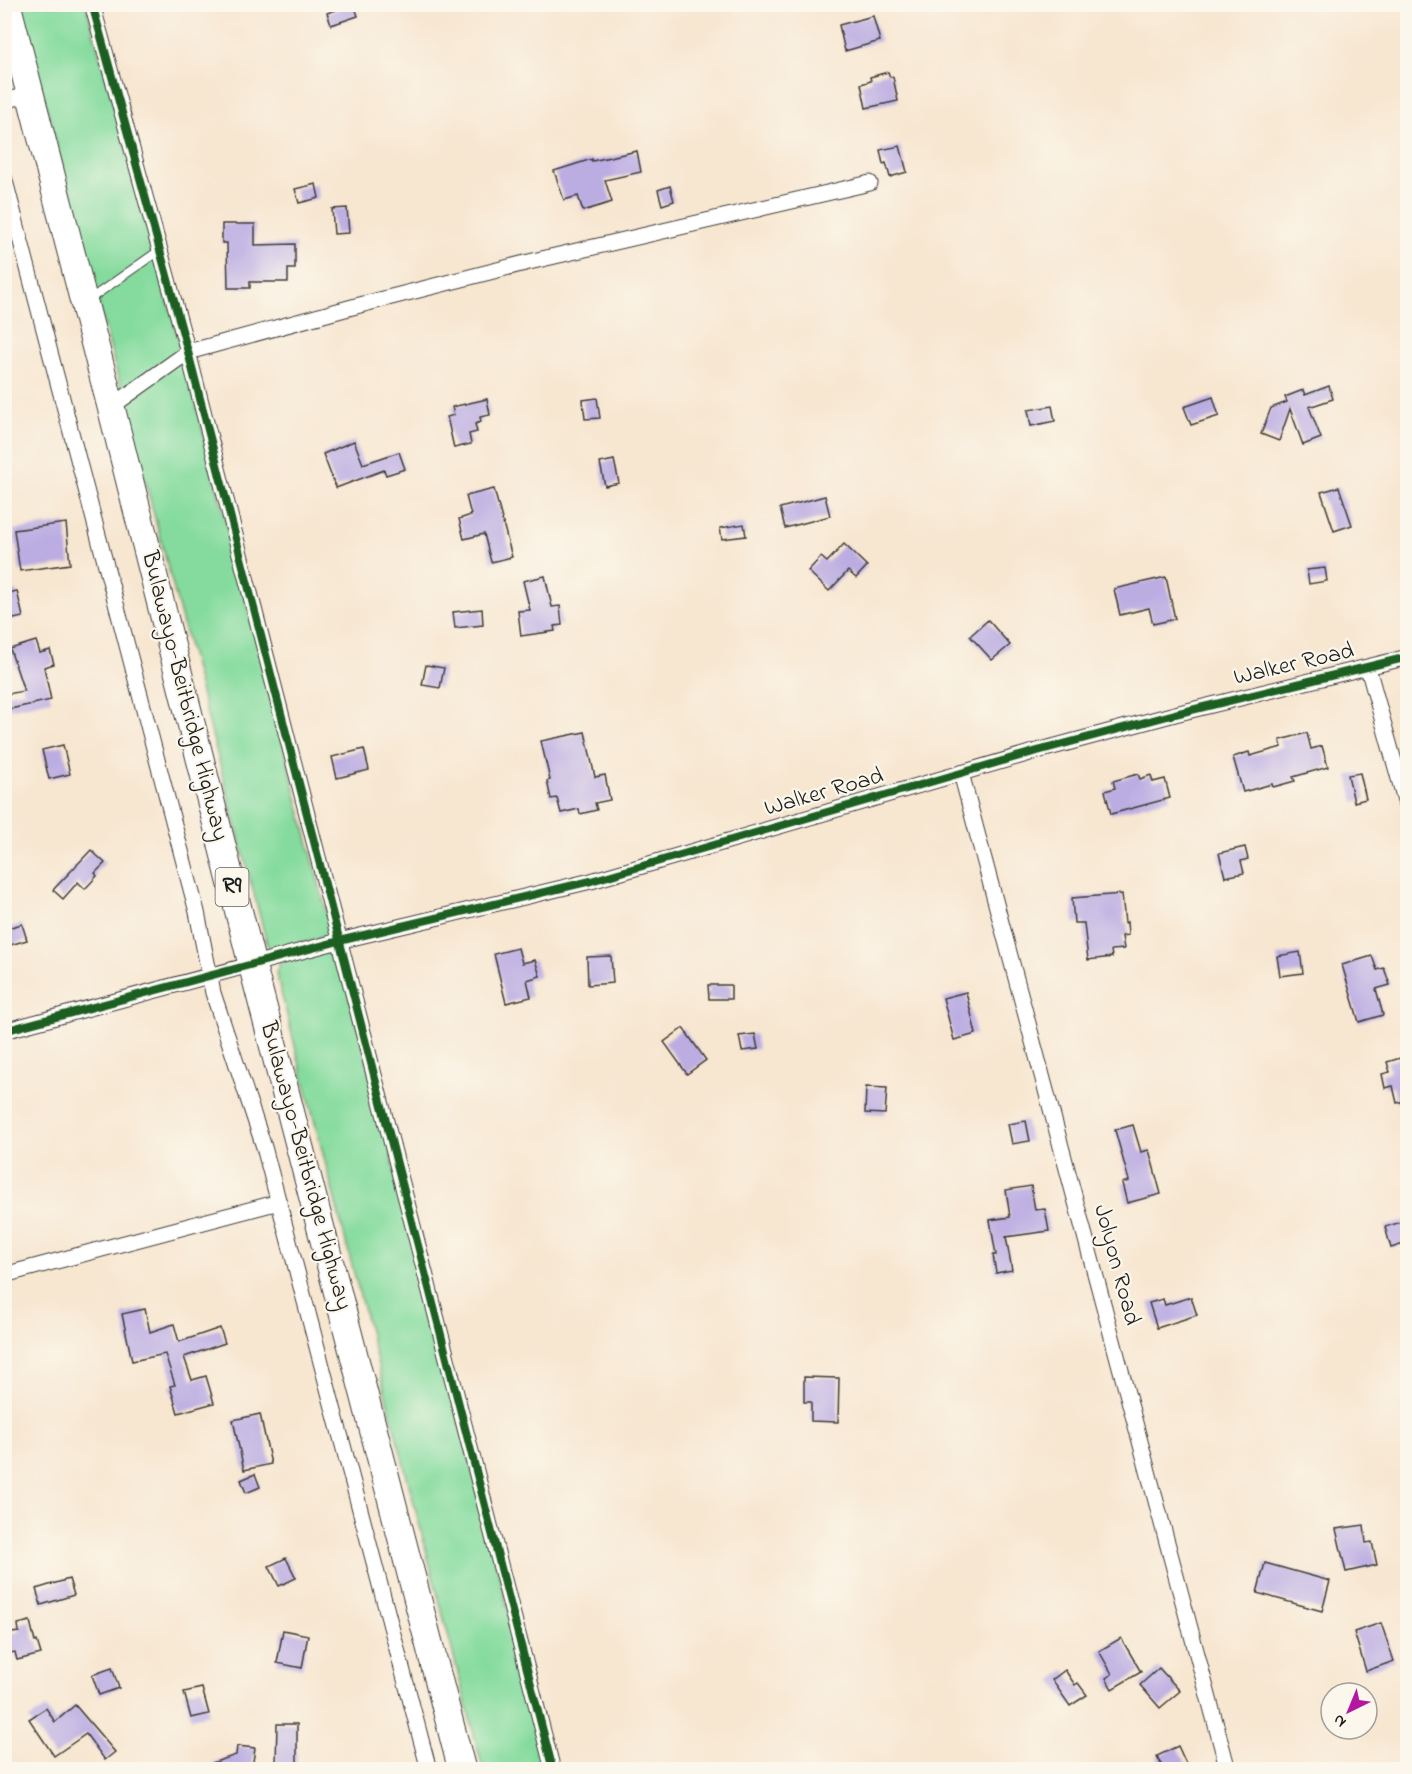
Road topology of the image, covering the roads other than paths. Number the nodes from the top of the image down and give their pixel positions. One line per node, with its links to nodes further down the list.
1 (7, 4): 3 (highway, Bulawayo-Beitbridge Highway / R9)
2 (92, 4): 7 (street)
3 (30, 94): 4 (street); 8 (highway, Bulawayo-Beitbridge Highway / R9)
4 (4, 101)
5 (4, 177): 17 (street)
6 (870, 183): 9 (street)
7 (160, 250): 8 (lane); 9 (street)
8 (84, 304): 10 (highway, Bulawayo-Beitbridge Highway / R9)
9 (188, 352): 10 (street); 15 (street)
10 (111, 407): 16 (highway, Bulawayo-Beitbridge Highway / R9)
11 (1407, 657): 12 (street, Walker Road)
12 (1368, 668): 13 (street, Walker Road); 14 (street)
13 (961, 773): 15 (street, Walker Road); 24 (street, Jolyon Road)
14 (1407, 811)
15 (339, 941): 16 (street, Walker Road); 23 (street)
16 (252, 964): 17 (street, Walker Road); 22 (highway, Bulawayo-Beitbridge Highway / R9)
17 (209, 975): 18 (street, Walker Road); 19 (street)
18 (4, 1031)
19 (279, 1202): 20 (street); 21 (street)
20 (4, 1275)
21 (429, 1770)
22 (462, 1770)
23 (553, 1770)
24 (1228, 1770)

